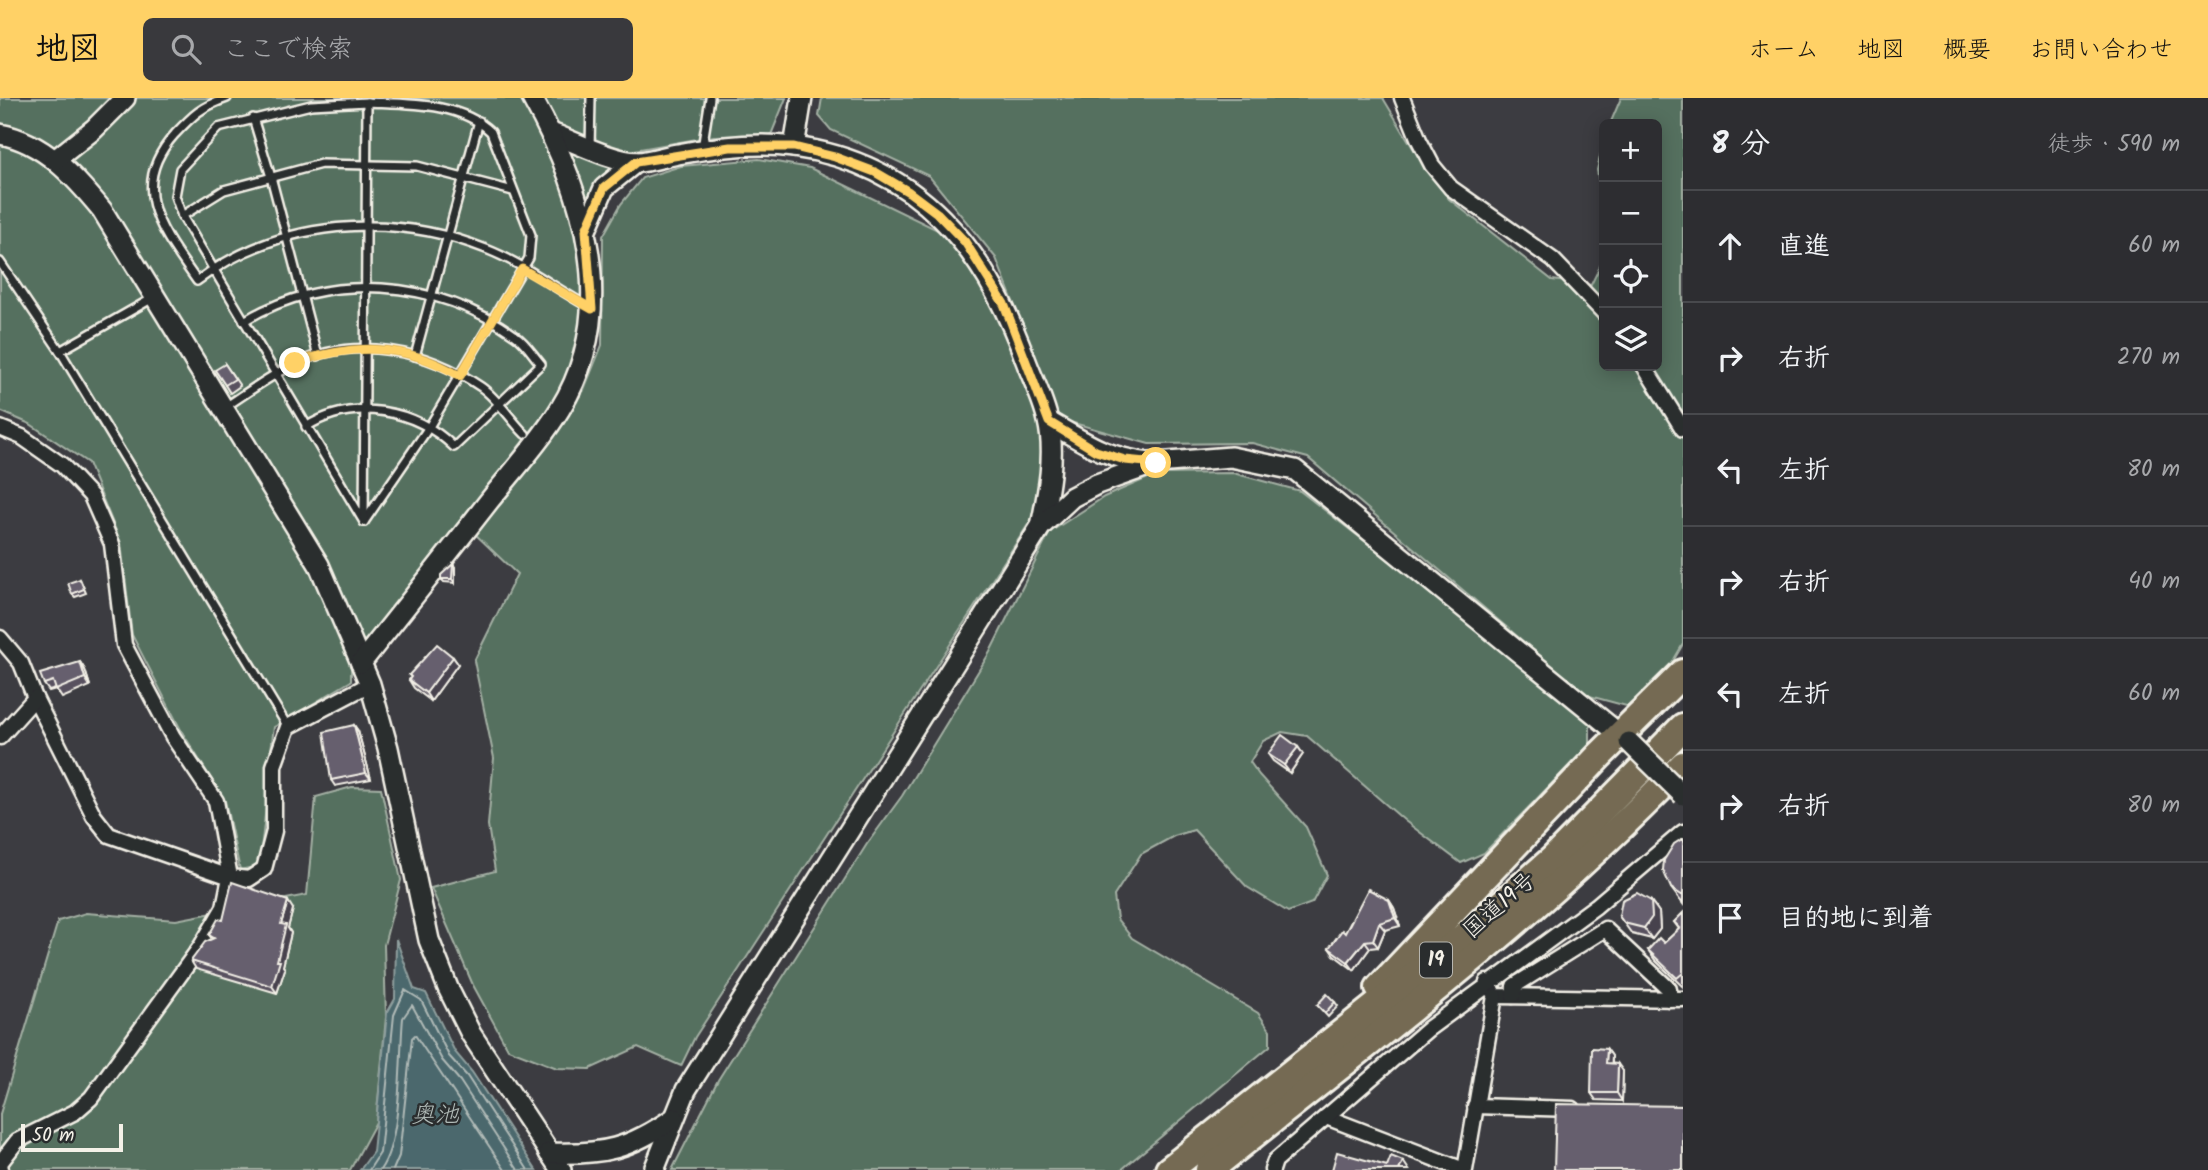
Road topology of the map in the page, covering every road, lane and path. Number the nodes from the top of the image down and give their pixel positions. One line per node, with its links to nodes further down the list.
1 (125, 98): 17 (street)
2 (227, 98): 29 (lane)
3 (532, 98): 12 (street)
4 (591, 98): 15 (lane)
5 (710, 98): 16 (lane)
6 (802, 98): 14 (street)
7 (1402, 98): 35 (street)
8 (392, 101): 9 (lane); 11 (lane)
9 (367, 102): 10 (lane); 19 (lane)
10 (253, 118): 20 (lane); 23 (lane)
11 (479, 121): 21 (lane); 22 (lane)
12 (551, 133): 15 (street); 25 (street)
13 (0, 134): 17 (street)
14 (794, 147): 16 (street); 49 (street)
15 (590, 148): 18 (street)
16 (702, 150): 18 (street)
17 (55, 160): 32 (street)
18 (636, 162): 25 (street)
19 (367, 165): 20 (lane); 21 (lane); 24 (lane)
20 (271, 177): 23 (lane); 26 (lane)
21 (465, 179): 22 (lane); 27 (lane)
22 (513, 191): 30 (lane)
23 (182, 216): 29 (lane)
24 (366, 226): 26 (lane); 27 (lane); 31 (lane)
25 (586, 230): 36 (street)
26 (287, 238): 29 (lane); 34 (lane)
27 (450, 238): 30 (lane); 33 (lane)
28 (0, 262): 40 (lane)
29 (213, 268): 37 (lane)
30 (522, 269): 36 (lane); 38 (lane)
31 (366, 289): 33 (lane); 34 (lane); 39 (lane)
32 (156, 296): 40 (lane); 47 (street)
33 (432, 296): 38 (lane); 42 (lane)
34 (302, 298): 37 (lane); 41 (lane)
35 (1599, 308)
36 (592, 309): 59 (street)
37 (244, 321): 44 (lane)
38 (491, 322): 45 (lane); 46 (lane)
39 (367, 350): 41 (lane); 42 (lane); 48 (lane)
40 (60, 351): 63 (lane)
41 (318, 356): 44 (lane)
42 (415, 356): 45 (lane)
43 (1647, 371): 53 (street)
44 (274, 375): 47 (lane); 50 (lane)
45 (460, 376): 46 (lane); 52 (lane)
46 (499, 406): 52 (lane); 54 (lane)
47 (225, 407): 59 (street)
48 (367, 410): 50 (lane); 52 (lane); 56 (lane)
49 (1049, 422): 55 (street); 57 (street)
50 (306, 427): 56 (lane)
51 (0, 428): 70 (street)
52 (429, 428): 56 (lane)
53 (1683, 429)
54 (525, 434)
55 (1156, 463): 57 (street); 66 (street)
56 (364, 522)
57 (1041, 526): 79 (street)
58 (0, 638): 62 (street)
59 (361, 663): 61 (street)
60 (1683, 673): 66 (highway)
61 (370, 684): 63 (street); 80 (street)
62 (35, 698): 65 (street); 70 (street)
63 (288, 727): 70 (street)
64 (1683, 727): 75 (highway, 国道19号 / 19)
65 (0, 737)
66 (1624, 739): 68 (street, bridge); 75 (highway)
67 (1683, 765): 85 (highway, 国道19号 / 19)
68 (1683, 795)
69 (1683, 832): 71 (street)
70 (229, 877): 82 (street)
71 (1487, 982): 72 (street); 78 (street)
72 (1495, 996): 73 (street); 76 (street)
73 (1513, 996): 74 (street); 74 (street)
74 (1676, 999)
75 (1341, 1035): 84 (highway, 国道19号 / 19)
76 (1475, 1106): 77 (street); 86 (street)
77 (1586, 1109)
78 (1326, 1117): 81 (street); 86 (street)
79 (674, 1118): 80 (street); 83 (street)
80 (555, 1162)
81 (1270, 1167)
82 (1, 1170)
83 (654, 1170)
84 (1169, 1170)
85 (1209, 1170)
86 (1464, 1170)

